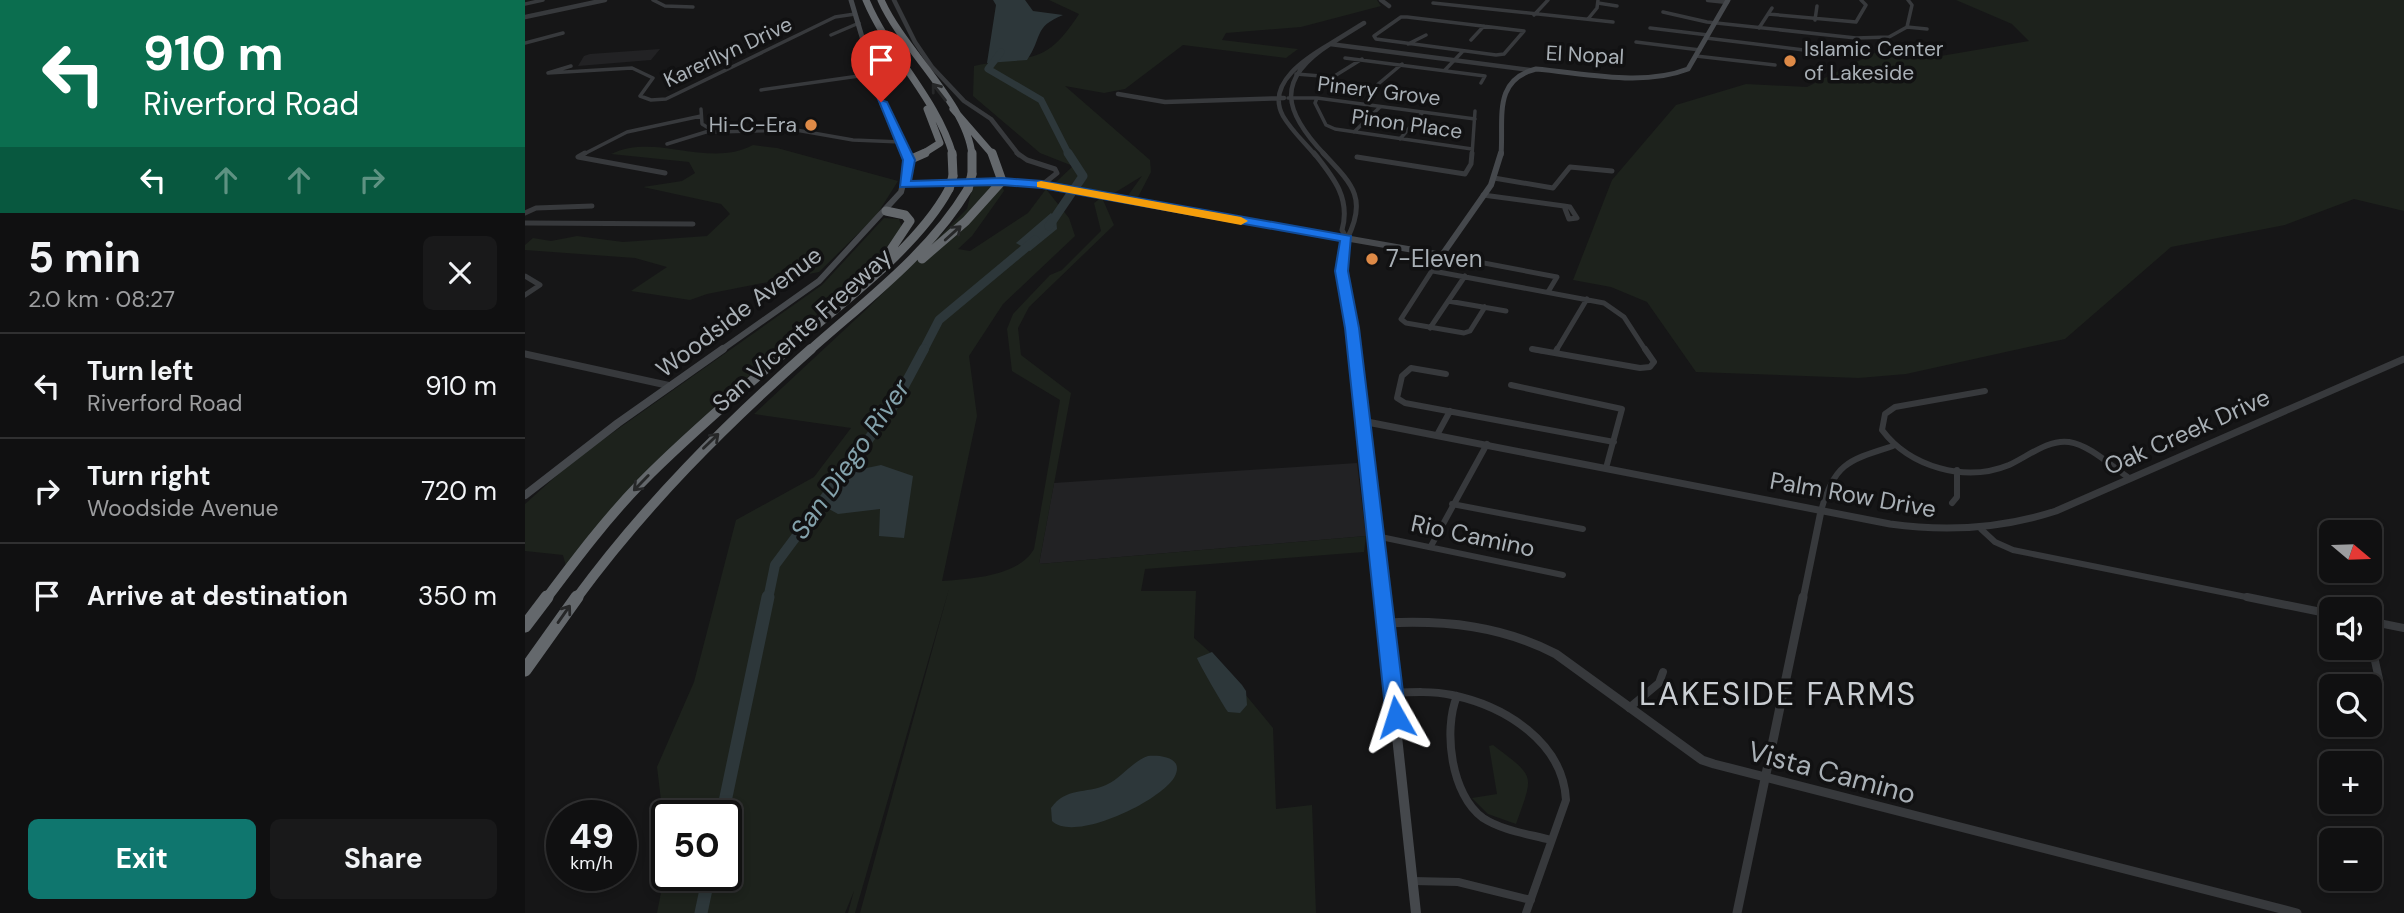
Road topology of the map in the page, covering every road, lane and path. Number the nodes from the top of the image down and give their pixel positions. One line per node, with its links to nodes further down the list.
1 (544, 0): 17 (street)
2 (605, 0): 28 (street)
3 (653, 0): 21 (street)
4 (851, 0): 25 (main road)
5 (866, 0): 69 (highway, San Vicente Freeway)
6 (881, 0): 75 (highway, San Vicente Freeway, one-way to 6)
7 (894, 0): 97 (street)
8 (1381, 0): 18 (street)
9 (1548, 0): 27 (street)
10 (1708, 0): 14 (street)
11 (1861, 0): 30 (street)
12 (1908, 0): 36 (street)
13 (1435, 1): 23 (street)
14 (1727, 1): 34 (main road, El Nopal)
15 (1494, 2): 23 (street)
16 (1598, 2): 19 (street); 29 (street)
17 (525, 4)
18 (1389, 6)
19 (1617, 6)
20 (1817, 6): 30 (street)
21 (693, 7)
22 (1772, 8): 26 (street)
23 (1491, 10): 27 (street)
24 (1663, 12): 34 (street)
25 (855, 13): 32 (main road); 60 (street, Karerllyn Drive)
26 (1768, 14): 30 (street); 38 (street)
27 (1534, 15): 29 (street)
28 (525, 16)
29 (1588, 19): 31 (street)
30 (1815, 20)
31 (1613, 22)
32 (859, 23): 41 (street); 63 (main road)
33 (1364, 23): 49 (street)
34 (1714, 23): 38 (street); 43 (main road, El Nopal)
35 (1484, 26): 45 (street); 50 (street); 52 (street)
36 (1907, 26): 39 (street); 44 (street)
37 (1650, 28): 43 (street)
38 (1759, 28): 44 (street)
39 (1927, 29)
40 (563, 33): 48 (street)
41 (831, 35)
42 (1426, 35): 50 (street)
43 (1707, 37): 51 (main road, El Nopal); 53 (street)
44 (1889, 37): 47 (street)
45 (1471, 40)
46 (1636, 41): 51 (street)
47 (1898, 41)
48 (525, 43)
49 (1330, 44): 57 (street); 64 (street); 72 (street)
50 (1408, 44): 52 (street)
51 (1700, 50): 54 (main road, El Nopal)
52 (1463, 51): 57 (street)
53 (1820, 51)
54 (1696, 56): 59 (street); 61 (main road, El Nopal)
55 (1345, 58): 56 (street)
56 (1362, 59): 58 (street); 64 (street)
57 (1452, 61): 61 (street); 62 (street)
58 (1402, 64): 62 (street); 66 (street)
59 (1775, 65)
60 (571, 66)
61 (1529, 69): 94 (main road, El Nopal)
62 (1445, 70): 65 (street)
63 (873, 74): 67 (street); 83 (main road)
64 (1296, 74): 70 (street)
65 (1481, 83)
66 (1377, 85)
67 (761, 90)
68 (1118, 94): 72 (street, Pinery Grove)
69 (923, 96): 86 (highway); 119 (highway, San Vicente Freeway, bridge)
70 (1288, 98): 71 (street, Pinery Grove); 72 (street, Pinery Grove); 90 (street)
71 (1317, 98): 73 (street, Pinery Grove); 81 (street, Pinon Place)
72 (1280, 99): 91 (street)
73 (1380, 107): 77 (street, Pinery Grove); 81 (street)
74 (701, 109): 78 (street)
75 (953, 109): 95 (highway); 116 (highway, San Vicente Freeway, bridge)
76 (1475, 111): 79 (street)
77 (1423, 112): 79 (street, Pinery Grove); 82 (street)
78 (701, 116): 80 (street); 93 (street)
79 (1475, 119): 85 (street)
80 (709, 131): 83 (street); 84 (street)
81 (1354, 132): 82 (street, Pinon Place)
82 (1400, 139): 85 (street, Pinon Place)
83 (901, 142): 87 (main road)
84 (667, 144)
85 (1472, 149): 88 (street)
86 (933, 150): 87 (highway); 89 (highway)
87 (905, 151): 89 (main road)
88 (1357, 156)
89 (909, 160): 96 (main road, Woodside Avenue)
90 (1336, 167): 91 (street); 105 (street)
91 (1328, 169): 105 (street)
92 (1612, 171): 94 (street)
93 (665, 173)
94 (1494, 178): 98 (main road, El Nopal)
95 (1002, 181): 96 (main road); 97 (main road); 116 (highway, one-way to 95)
96 (904, 184): 101 (main road, Woodside Avenue)
97 (1042, 185): 105 (main road)
98 (1483, 195): 100 (street); 106 (main road, El Nopal)
99 (592, 206): 102 (street)
100 (1564, 206)
101 (886, 211): 119 (highway); 126 (main road, Woodside Avenue)
102 (525, 213)
103 (525, 223): 104 (street)
104 (693, 224)
105 (1346, 239): 106 (main road); 130 (main road)
106 (1442, 255): 107 (street); 112 (street)
107 (1433, 271): 109 (street); 120 (street)
108 (525, 276): 111 (street)
109 (1465, 276): 112 (street); 115 (street)
110 (525, 289): 111 (street)
111 (534, 290): 113 (street)
112 (1549, 292): 114 (street)
113 (525, 295)
114 (1587, 299): 122 (street); 122 (street)
115 (1448, 301): 117 (street); 120 (street)
116 (861, 305): 152 (highway, San Vicente Freeway, one-way to 116)
117 (1485, 307): 118 (street); 120 (street)
118 (1506, 311)
119 (818, 322): 150 (highway, San Vicente Freeway, one-way to 150)
120 (1430, 328)
121 (1532, 349): 122 (street)
122 (1555, 353)
123 (525, 354): 126 (street)
124 (2404, 359): 137 (street, Oak Creek Drive)
125 (1446, 374): 129 (street)
126 (671, 386): 138 (main road, Woodside Avenue)
127 (1511, 386): 132 (street)
128 (1986, 391): 134 (street)
129 (1450, 411): 131 (street); 132 (street)
130 (1362, 421): 131 (street, Palm Row Drive); 144 (main road)
131 (1437, 435): 133 (street, Palm Row Drive)
132 (1614, 442): 135 (street)
133 (1487, 444): 135 (street, Palm Row Drive); 140 (street)
134 (1893, 446): 136 (street); 141 (street)
135 (1606, 468): 141 (street, Palm Row Drive)
136 (1957, 470): 137 (street); 139 (street)
137 (2129, 478): 143 (street, Oak Creek Drive)
138 (525, 495)
139 (1952, 503)
140 (1452, 504): 142 (street); 145 (street)
141 (1821, 511): 143 (street, Palm Row Drive); 157 (street)
142 (1583, 529)
143 (1981, 529): 147 (street)
144 (1375, 536): 145 (street, Rio Camino); 148 (main road)
145 (1431, 546): 146 (street, Rio Camino)
146 (1563, 575)
147 (2319, 612)
148 (1386, 623): 154 (main road); 156 (street, Vista Camino)
149 (2382, 624): 151 (street)
150 (525, 626)
151 (2404, 628)
152 (525, 670)
153 (1663, 672): 156 (street)
154 (1393, 693): 155 (street); 159 (main road)
155 (1457, 696): 158 (street); 158 (street)
156 (1629, 708): 157 (street, Vista Camino)
157 (1766, 779): 163 (street); 164 (street, Vista Camino)
158 (1551, 840): 160 (street)
159 (1413, 881): 160 (street); 161 (main road)
160 (1531, 900): 162 (street)
161 (1416, 913)
162 (1526, 913)
163 (1737, 913)
164 (2297, 913)

